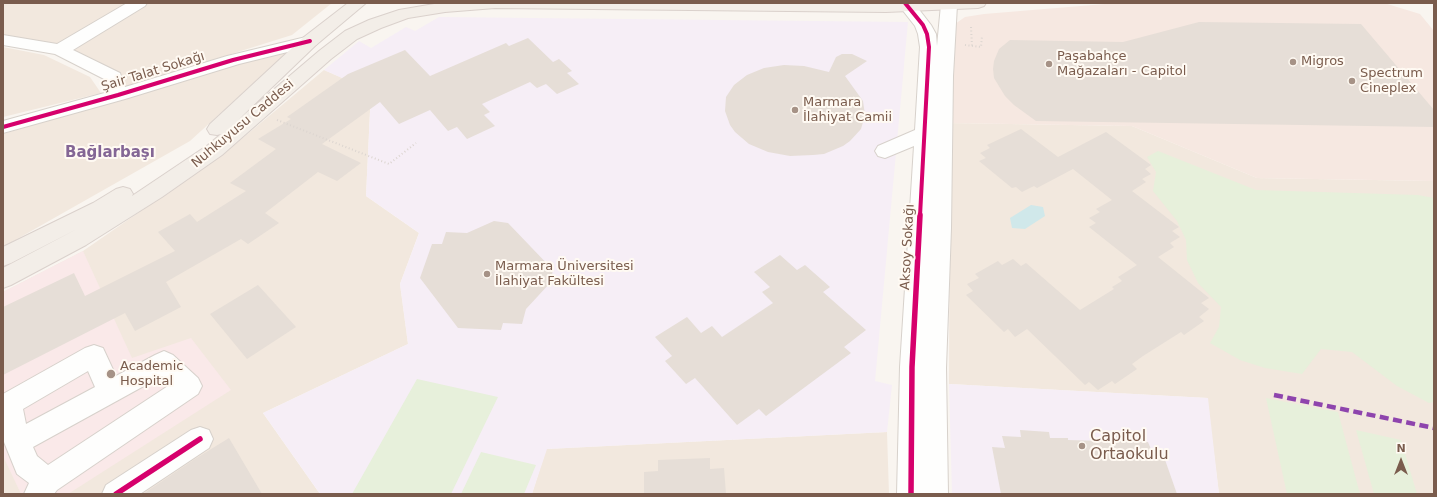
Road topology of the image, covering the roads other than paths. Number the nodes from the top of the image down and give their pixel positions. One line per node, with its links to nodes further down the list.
1 (139, 3): 12 (street)
2 (358, 3): 8 (main road, Nuhkuyusu Caddesi)
3 (466, 3): 5 (main road)
4 (978, 3): 7 (main road)
5 (492, 4): 6 (main road); 9 (main road, Nuhkuyusu Caddesi)
6 (907, 5): 7 (main road); 15 (street, Aksoy Sokağı)
7 (949, 5): 25 (street)
8 (328, 28): 9 (main road); 11 (main road, Nuhkuyusu Caddesi)
9 (351, 35): 18 (main road, Nuhkuyusu Caddesi)
10 (3, 40): 12 (street)
11 (310, 41): 13 (street, Şair Talat Sokağı); 17 (main road, Nuhkuyusu Caddesi)
12 (60, 50): 13 (street)
13 (118, 95): 14 (street, Şair Talat Sokağı)
14 (3, 127)
15 (925, 133): 16 (street); 24 (street, Aksoy Sokağı)
16 (885, 151)
17 (3, 257)
18 (3, 279)
19 (110, 392): 21 (street); 21 (street); 22 (street)
20 (200, 439): 23 (street)
21 (18, 442): 22 (street)
22 (42, 487)
23 (116, 494)
24 (911, 494)
25 (934, 494)

